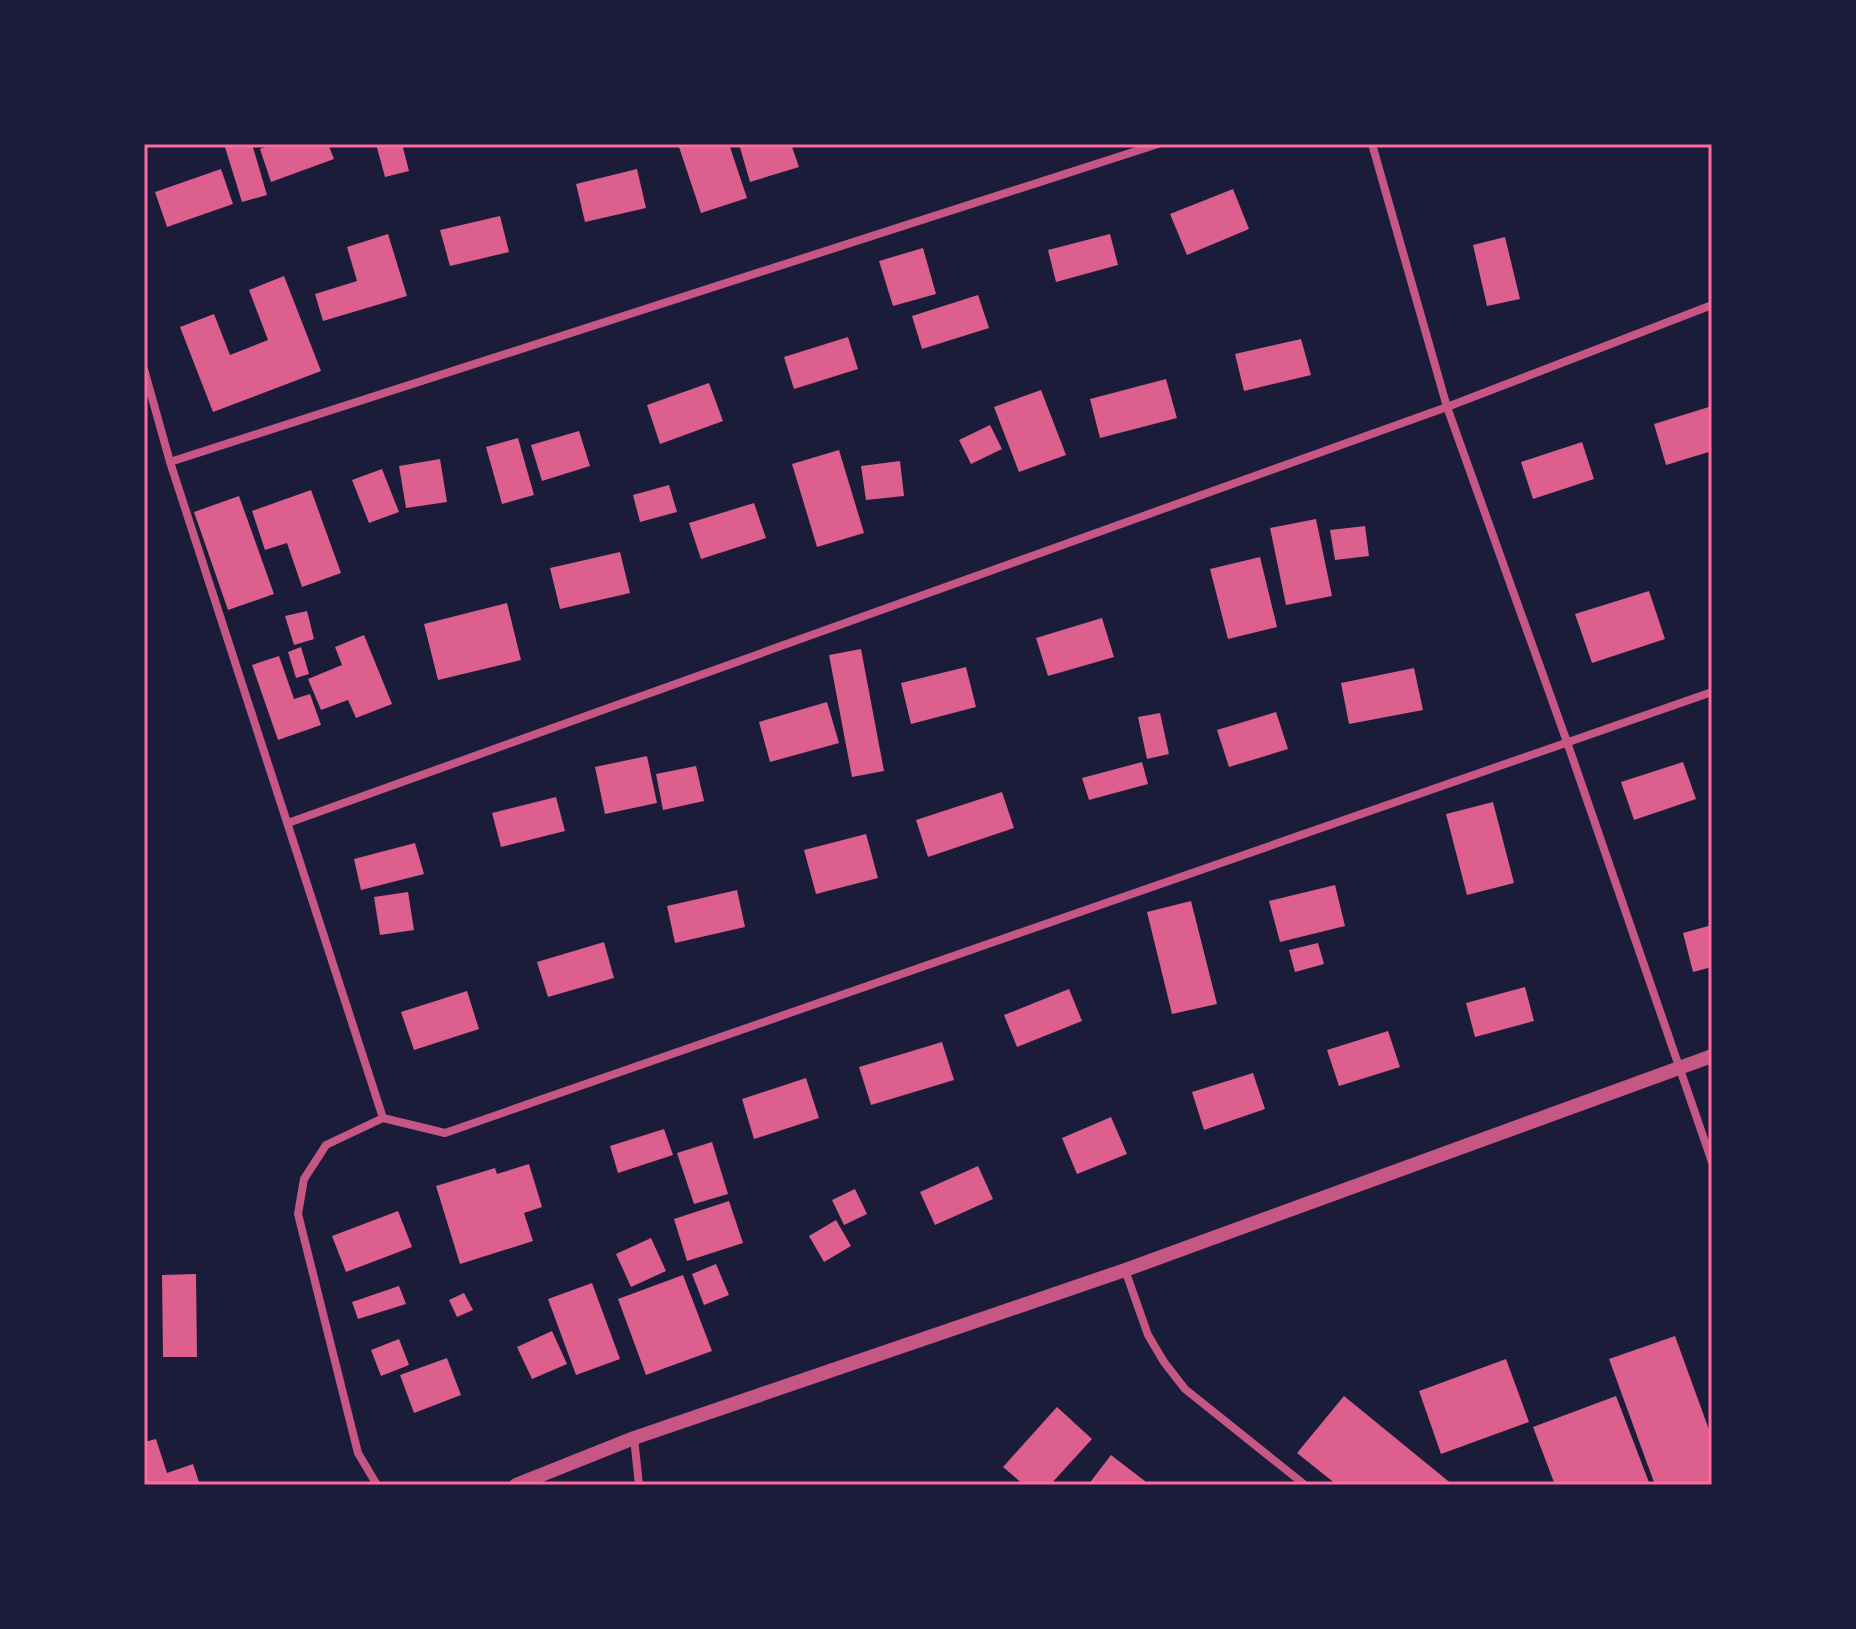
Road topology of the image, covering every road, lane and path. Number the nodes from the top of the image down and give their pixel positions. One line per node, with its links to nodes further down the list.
1 (1158, 144): 6 (street)
2 (1372, 144): 5 (street)
3 (1712, 305): 5 (street)
4 (144, 369): 6 (street)
5 (1447, 407): 8 (street); 9 (street)
6 (170, 462): 9 (street)
7 (1712, 692): 8 (street)
8 (1567, 742): 11 (street); 12 (street)
9 (288, 823): 12 (street)
10 (1712, 1056): 11 (street)
11 (1680, 1067): 13 (street); 14 (street)
12 (383, 1118): 16 (street)
13 (1712, 1162)
14 (1125, 1270): 15 (street); 19 (street)
15 (634, 1438): 17 (street); 18 (street)
16 (377, 1485)
17 (516, 1485)
18 (639, 1485)
19 (1305, 1485)

